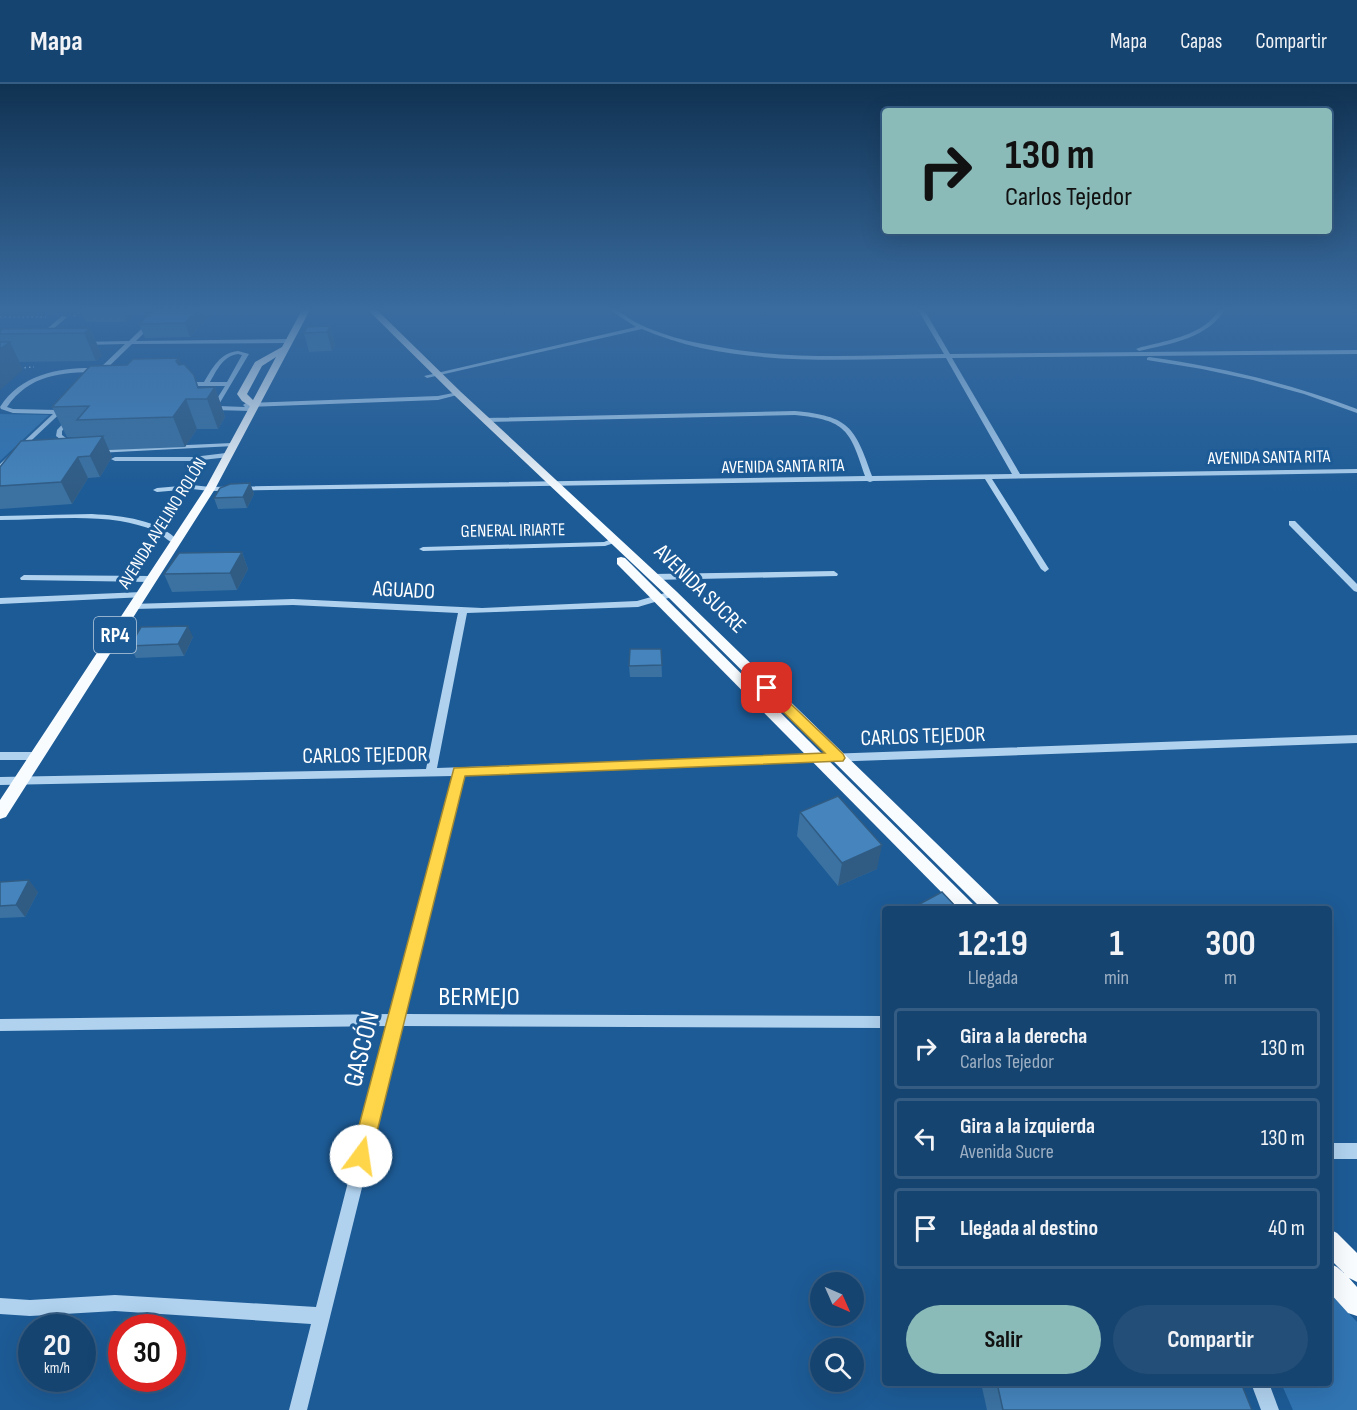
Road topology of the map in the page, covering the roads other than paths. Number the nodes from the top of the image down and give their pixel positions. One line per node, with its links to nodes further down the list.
1 (72, 370): 20 (street)
2 (102, 370): 13 (street)
3 (215, 370): 15 (street)
4 (237, 370): 16 (street)
5 (255, 370): 19 (main road)
6 (273, 370): 19 (main road, AVENIDA AVELINO ROLÓN / RP4)
7 (426, 370): 12 (main road, AVENIDA SUCRE)
8 (427, 370): 12 (main road, AVENIDA SUCRE)
9 (454, 370): 12 (street)
10 (957, 370): 32 (street)
11 (1219, 370): 21 (street)
12 (432, 375): 17 (main road, AVENIDA SUCRE)
13 (88, 384)
14 (171, 384): 15 (street)
15 (206, 384): 16 (street)
16 (229, 384): 19 (street)
17 (453, 396): 19 (street); 24 (main road, AVENIDA SUCRE); 35 (main road, AVENIDA SUCRE)
18 (74, 398): 22 (street)
19 (253, 407): 25 (main road, AVENIDA AVELINO ROLÓN / RP4)
20 (1, 409): 22 (street)
21 (1357, 411)
22 (59, 412): 30 (street)
23 (74, 415): 26 (street)
24 (485, 420): 34 (street); 35 (main road, AVENIDA SUCRE)
25 (232, 445): 27 (street); 28 (main road, AVENIDA AVELINO ROLÓN / RP4)
26 (76, 448)
27 (87, 451)
28 (226, 455): 29 (street); 36 (main road, AVENIDA AVELINO ROLÓN / RP4)
29 (116, 459)
30 (0, 468)
31 (1357, 471): 32 (street, AVENIDA SANTA RITA)
32 (1017, 476): 33 (street, AVENIDA SANTA RITA)
33 (987, 477): 34 (street, AVENIDA SANTA RITA); 43 (street)
34 (870, 480): 35 (street, AVENIDA SANTA RITA)
35 (548, 483): 36 (street, AVENIDA SANTA RITA); 41 (main road, AVENIDA SUCRE)
36 (210, 489): 37 (street, AVENIDA SANTA RITA); 40 (main road, AVENIDA AVELINO ROLÓN / RP4)
37 (157, 490)
38 (0, 518): 40 (street)
39 (1292, 523): 48 (street)
40 (176, 542): 47 (main road, AVENIDA AVELINO ROLÓN / RP4)
41 (610, 542): 42 (street, GENERAL IRIARTE); 45 (main road, AVENIDA SUCRE); 49 (main road, AVENIDA SUCRE)
42 (423, 549)
43 (1046, 569)
44 (834, 574): 45 (street)
45 (653, 577): 49 (main road, AVENIDA SUCRE)
46 (24, 578): 47 (street)
47 (151, 579): 50 (main road, AVENIDA AVELINO ROLÓN / RP4)
48 (1357, 589)
49 (665, 597): 52 (street, AGUADO); 56 (main road, AVENIDA SUCRE); 57 (main road, AVENIDA SUCRE)
50 (138, 600): 51 (street, AGUADO); 52 (street, AGUADO); 55 (main road, AVENIDA AVELINO ROLÓN / RP4)
51 (0, 601)
52 (463, 610): 58 (street)
53 (1357, 739): 57 (street, CARLOS TEJEDOR)
54 (0, 756): 55 (street)
55 (38, 756): 60 (main road, AVENIDA AVELINO ROLÓN / RP4)
56 (818, 758): 57 (street, CARLOS TEJEDOR); 59 (street, CARLOS TEJEDOR); 63 (main road, AVENIDA SUCRE)
57 (838, 758): 64 (main road, AVENIDA SUCRE)
58 (431, 772): 59 (street, CARLOS TEJEDOR); 60 (street, CARLOS TEJEDOR)
59 (459, 772): 65 (street, GASCÓN)
60 (22, 780): 61 (street, CARLOS TEJEDOR); 62 (main road, AVENIDA AVELINO ROLÓN / RP4)
61 (0, 781)
62 (0, 813)
63 (966, 906)
64 (990, 906)
65 (395, 1020): 66 (street, BERMEJO); 67 (street, BERMEJO); 75 (street, GASCÓN)
66 (882, 1022)
67 (0, 1025)
68 (1332, 1151): 69 (street)
69 (1357, 1151)
70 (1332, 1244): 71 (main road)
71 (1357, 1270)
72 (1332, 1278): 73 (main road)
73 (1357, 1304)
74 (0, 1306): 75 (street)
75 (322, 1316): 77 (street, GASCÓN)
76 (1261, 1386): 78 (street)
77 (298, 1410)
78 (1270, 1410)

